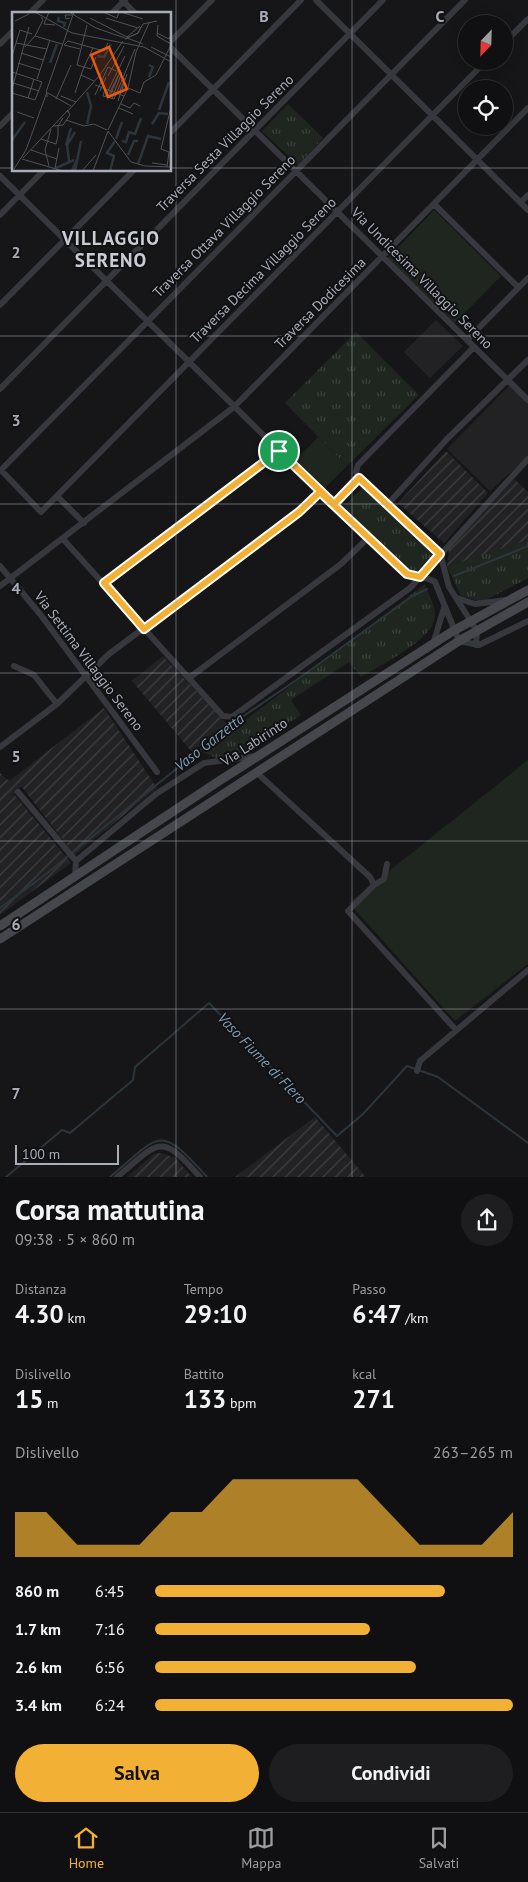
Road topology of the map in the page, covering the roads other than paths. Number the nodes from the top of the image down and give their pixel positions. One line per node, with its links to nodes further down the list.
1 (43, 0): 8 (street)
2 (212, 0): 15 (street)
3 (302, 0): 20 (street)
4 (316, 0): 13 (street)
5 (384, 0): 13 (street, Traversa Sesta Villaggio Sereno)
6 (465, 0): 19 (street, Traversa Ottava Villaggio Sereno)
7 (123, 1): 9 (street); 10 (street)
8 (31, 12)
9 (113, 12)
10 (134, 12)
11 (528, 19): 14 (street)
12 (12, 32): 16 (street)
13 (350, 34): 19 (street); 25 (street, Traversa Sesta Villaggio Sereno)
14 (513, 34)
15 (171, 41)
16 (0, 44)
17 (171, 48): 20 (street, Via Undicesima Villaggio Sereno)
18 (477, 70): 23 (street, Traversa Decima Villaggio Sereno)
19 (391, 74): 23 (street); 30 (street, Traversa Ottava Villaggio Sereno)
20 (213, 90): 25 (street, Via Undicesima Villaggio Sereno); 26 (street)
21 (528, 108): 27 (street, Traversa Dodicesima)
22 (12, 114): 24 (street)
23 (433, 115): 27 (street); 37 (street, Traversa Decima Villaggio Sereno)
24 (0, 126)
25 (254, 131): 30 (street, Via Undicesima Villaggio Sereno); 42 (street, Traversa Sesta Villaggio Sereno)
26 (171, 132)
27 (478, 159): 34 (street); 35 (street, Traversa Dodicesima)
28 (43, 171): 33 (street)
29 (133, 171): 39 (street)
30 (296, 172): 37 (street, Via Undicesima Villaggio Sereno); 45 (street, Traversa Ottava Villaggio Sereno)
31 (0, 176): 33 (street)
32 (528, 195): 34 (street)
33 (19, 196): 38 (street); 39 (street)
34 (520, 202): 36 (street)
35 (434, 204): 40 (street, Traversa Dodicesima); 43 (street)
36 (528, 210)
37 (338, 212): 40 (street, Via Undicesima Villaggio Sereno); 49 (street, Traversa Decima Villaggio Sereno)
38 (0, 215)
39 (64, 240): 42 (street); 44 (street)
40 (382, 258): 46 (street, Via Undicesima Villaggio Sereno); 53 (street, Traversa Dodicesima)
41 (528, 278): 43 (street)
42 (106, 282): 45 (street); 51 (street, Traversa Sesta Villaggio Sereno)
43 (518, 287): 46 (street)
44 (0, 305)
45 (147, 322): 49 (street); 56 (street, Traversa Ottava Villaggio Sereno)
46 (467, 340): 47 (street, Via Undicesima Villaggio Sereno)
47 (474, 347): 50 (street, Via Undicesima Villaggio Sereno); 57 (street)
48 (528, 360): 50 (street)
49 (189, 363): 53 (street); 59 (street, Traversa Decima Villaggio Sereno)
50 (508, 380): 52 (street, Via Undicesima Villaggio Sereno); 61 (street)
51 (0, 389)
52 (528, 400)
53 (234, 407): 54 (street); 63 (street, Traversa Dodicesima)
54 (279, 451): 58 (street); 70 (street)
55 (528, 459): 66 (street)
56 (1, 471): 62 (street, Traversa Ottava Villaggio Sereno)
57 (359, 478): 60 (street); 61 (street)
58 (320, 492): 60 (street); 79 (street)
59 (57, 496): 62 (street, Traversa Decima Villaggio Sereno); 63 (street)
60 (334, 504): 64 (street)
61 (388, 504): 66 (street)
62 (40, 512)
63 (84, 523): 65 (street, Traversa Dodicesima)
64 (368, 538): 68 (street); 87 (street)
65 (63, 539): 69 (street, Traversa Dodicesima); 70 (street)
66 (440, 554): 68 (street); 73 (street)
67 (0, 566): 69 (street, Via Settima Villaggio Sereno)
68 (420, 577): 76 (street); 87 (street)
69 (10, 579): 71 (street, Traversa Dodicesima); 86 (street, Via Settima Villaggio Sereno)
70 (104, 583): 79 (street)
71 (0, 586)
72 (528, 590): 74 (street, Via Labirinto)
73 (455, 597): 74 (street); 77 (street)
74 (506, 600): 77 (street, Via Labirinto)
75 (528, 602): 81 (street, Via Labirinto)
76 (444, 608): 80 (street); 83 (street)
77 (470, 621): 80 (street, Via Labirinto); 81 (street)
78 (528, 621): 84 (street)
79 (144, 629): 86 (street); 87 (street)
80 (453, 631): 82 (street); 83 (street, Via Labirinto)
81 (477, 631): 82 (street, Via Labirinto); 84 (street)
82 (459, 641): 84 (street); 92 (street, Via Labirinto)
83 (433, 644): 90 (street, Via Labirinto)
84 (476, 645)
85 (14, 666): 88 (street)
86 (87, 676): 88 (street); 91 (street, Via Settima Villaggio Sereno)
87 (189, 678)
88 (57, 704): 89 (street)
89 (1, 745)
90 (259, 755): 94 (street); 96 (street, Via Labirinto)
91 (157, 772)
92 (256, 772): 97 (street); 99 (street, Via Labirinto)
93 (18, 792): 94 (street)
94 (72, 857): 96 (street)
95 (387, 864): 97 (street)
96 (75, 876): 98 (street, Via Labirinto)
97 (374, 885): 101 (street)
98 (0, 926)
99 (1, 939)
100 (528, 970): 101 (street)
101 (456, 1030): 102 (street)
102 (417, 1071)
103 (117, 1177): 104 (street)
104 (200, 1177)

